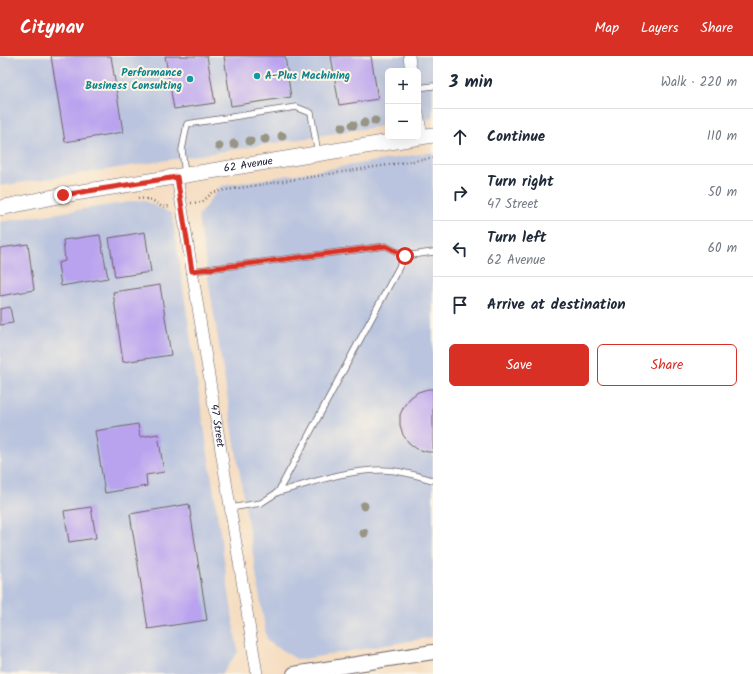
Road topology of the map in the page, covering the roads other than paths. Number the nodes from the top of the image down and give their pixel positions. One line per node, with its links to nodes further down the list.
1 (409, 56): 2 (street)
2 (411, 68)
3 (433, 86): 4 (lane)
4 (421, 88)
5 (421, 121): 6 (street)
6 (427, 136): 7 (main road, 62 Avenue)
7 (318, 154): 8 (main road, 62 Avenue); 8 (lane)
8 (181, 176): 9 (main road, 62 Avenue); 14 (street, 47 Street)
9 (63, 195): 10 (main road, 62 Avenue); 11 (main road, 62 Avenue)
10 (0, 197)
11 (0, 208)
12 (433, 252): 13 (lane)
13 (405, 256): 14 (lane); 16 (lane)
14 (192, 271): 17 (street, 47 Street)
15 (433, 480): 16 (lane)
16 (278, 492): 17 (lane)
17 (230, 508): 19 (street, 47 Street)
18 (433, 652): 20 (street)
19 (256, 674)
20 (294, 674)

